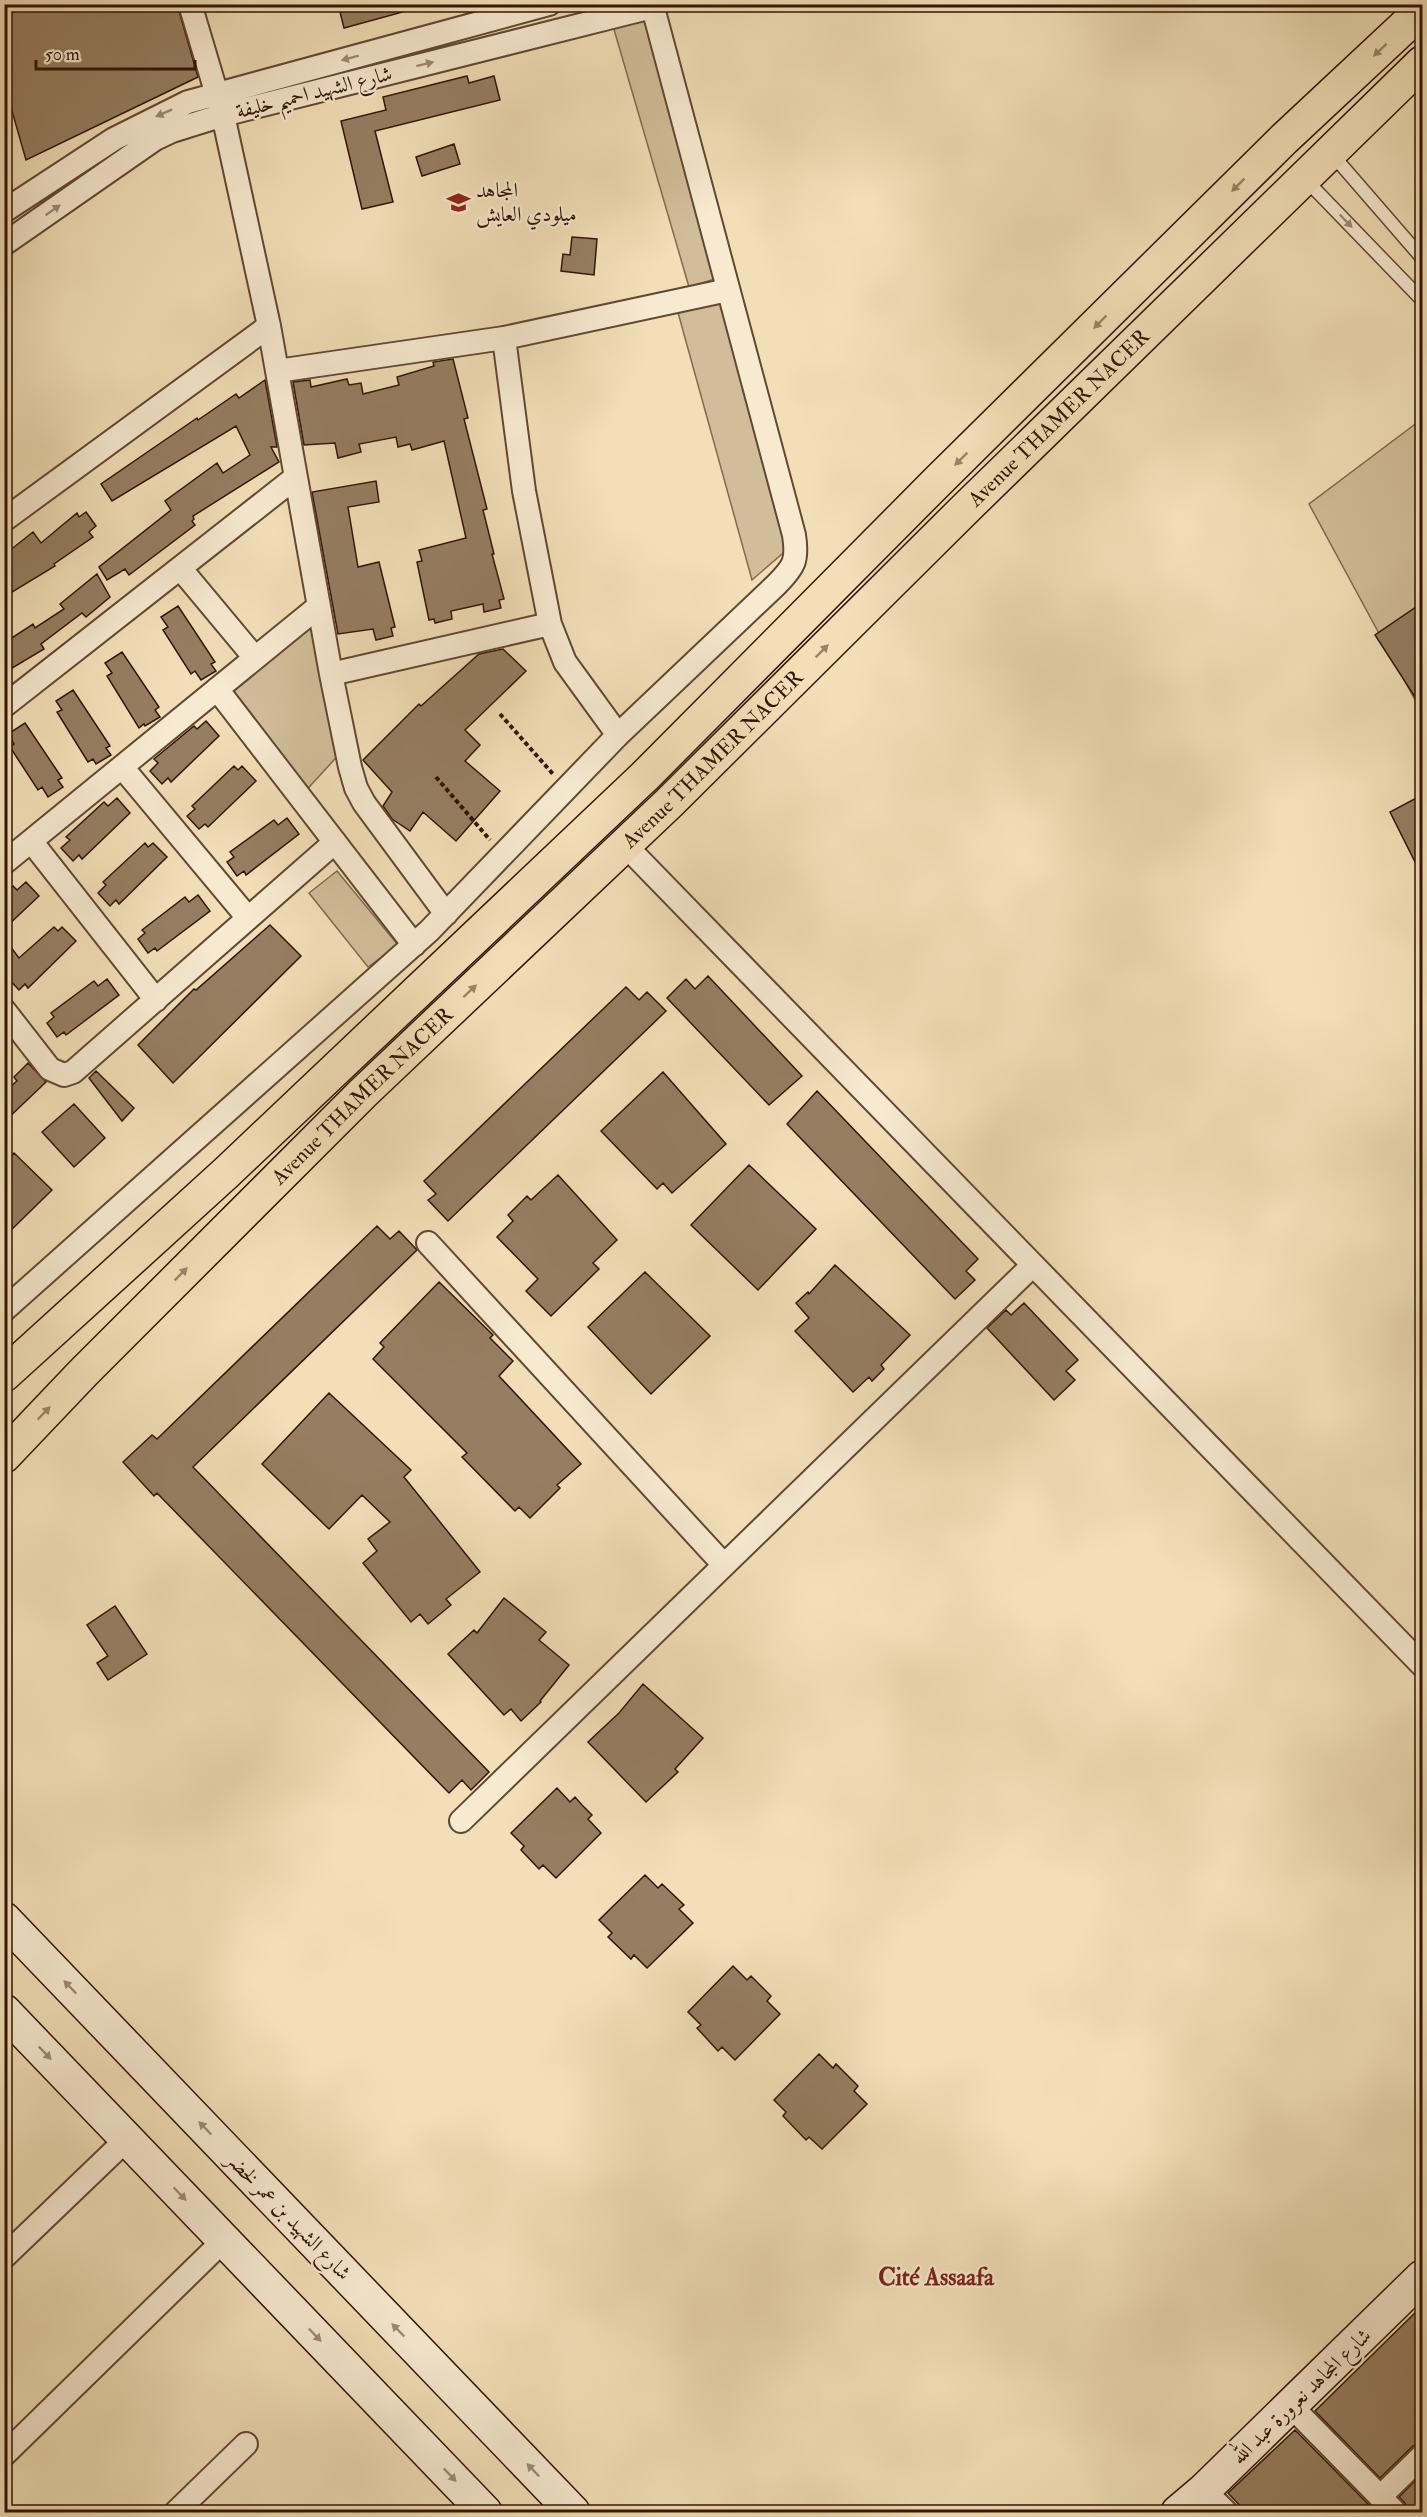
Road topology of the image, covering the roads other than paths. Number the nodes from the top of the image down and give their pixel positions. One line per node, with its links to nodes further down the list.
1 (190, 4): 6 (street)
2 (549, 4): 6 (street, شارع الشهيد احميم خليفة, one-way to 6)
3 (652, 6): 7 (street, شارع الشهيد احميم خليفة, one-way to 3); 13 (street)
4 (1422, 10): 41 (highway, Avenue THAMER NACER, one-way to 41)
5 (1422, 63): 8 (highway, Avenue THAMER NACER)
6 (216, 93): 7 (street); 10 (street, شارع الشهيد احميم خليفة, one-way to 10)
7 (223, 115): 11 (street, شارع الشهيد احميم خليفة, one-way to 7); 15 (street)
8 (1331, 153): 9 (highway, Avenue THAMER NACER); 12 (lane)
9 (1305, 179): 14 (lane, one-way to 14); 31 (highway, Avenue THAMER NACER, one-way to 9)
10 (4, 211)
11 (4, 244)
12 (1422, 258)
13 (728, 290): 16 (street); 27 (street)
14 (1422, 300)
15 (269, 326): 17 (street); 19 (street)
16 (504, 338): 17 (street); 22 (street)
17 (277, 371): 18 (street)
18 (296, 477): 20 (street); 21 (street)
19 (4, 520)
20 (180, 568): 23 (street); 26 (street)
21 (318, 606): 23 (street); 24 (street)
22 (550, 624): 24 (street); 27 (street)
23 (255, 658): 25 (street)
24 (331, 674): 33 (street)
25 (217, 689): 28 (street); 30 (street)
26 (4, 706)
27 (618, 735): 33 (street)
28 (122, 767): 29 (street); 34 (street)
29 (31, 841): 32 (street); 36 (street)
30 (335, 842): 34 (street); 35 (street)
31 (625, 845): 39 (street); 42 (highway, Avenue THAMER NACER, one-way to 31)
32 (4, 863)
33 (446, 914): 35 (street)
34 (248, 918): 36 (street)
35 (414, 945): 40 (street)
36 (156, 1000): 37 (street)
37 (4, 1010)
38 (428, 1243): 43 (street)
39 (1033, 1265): 43 (street); 44 (street)
40 (4, 1310)
41 (4, 1375)
42 (4, 1456)
43 (724, 1565): 45 (street)
44 (1422, 1665)
45 (461, 1821)
46 (4, 1920): 60 (main road, شارع الشهيد بن عمر لخضر, one-way to 46)
47 (9, 2026): 48 (main road, one-way to 48)
48 (127, 2139): 49 (main road, one-way to 49); 50 (street)
49 (224, 2240): 54 (street); 59 (main road, one-way to 59)
50 (4, 2257)
51 (1422, 2277): 52 (main road, شارع المجاهد نعرورة عبد الله)
52 (1291, 2406): 56 (main road, شارع المجاهد نعرورة عبد الله); 57 (street)
53 (246, 2444): 58 (street)
54 (4, 2455)
55 (1422, 2456): 57 (street)
56 (1215, 2501): 61 (main road, شارع المجاهد نعرورة عبد الله)
57 (1388, 2505)
58 (176, 2512)
59 (485, 2512)
60 (573, 2512)
61 (1178, 2512)

